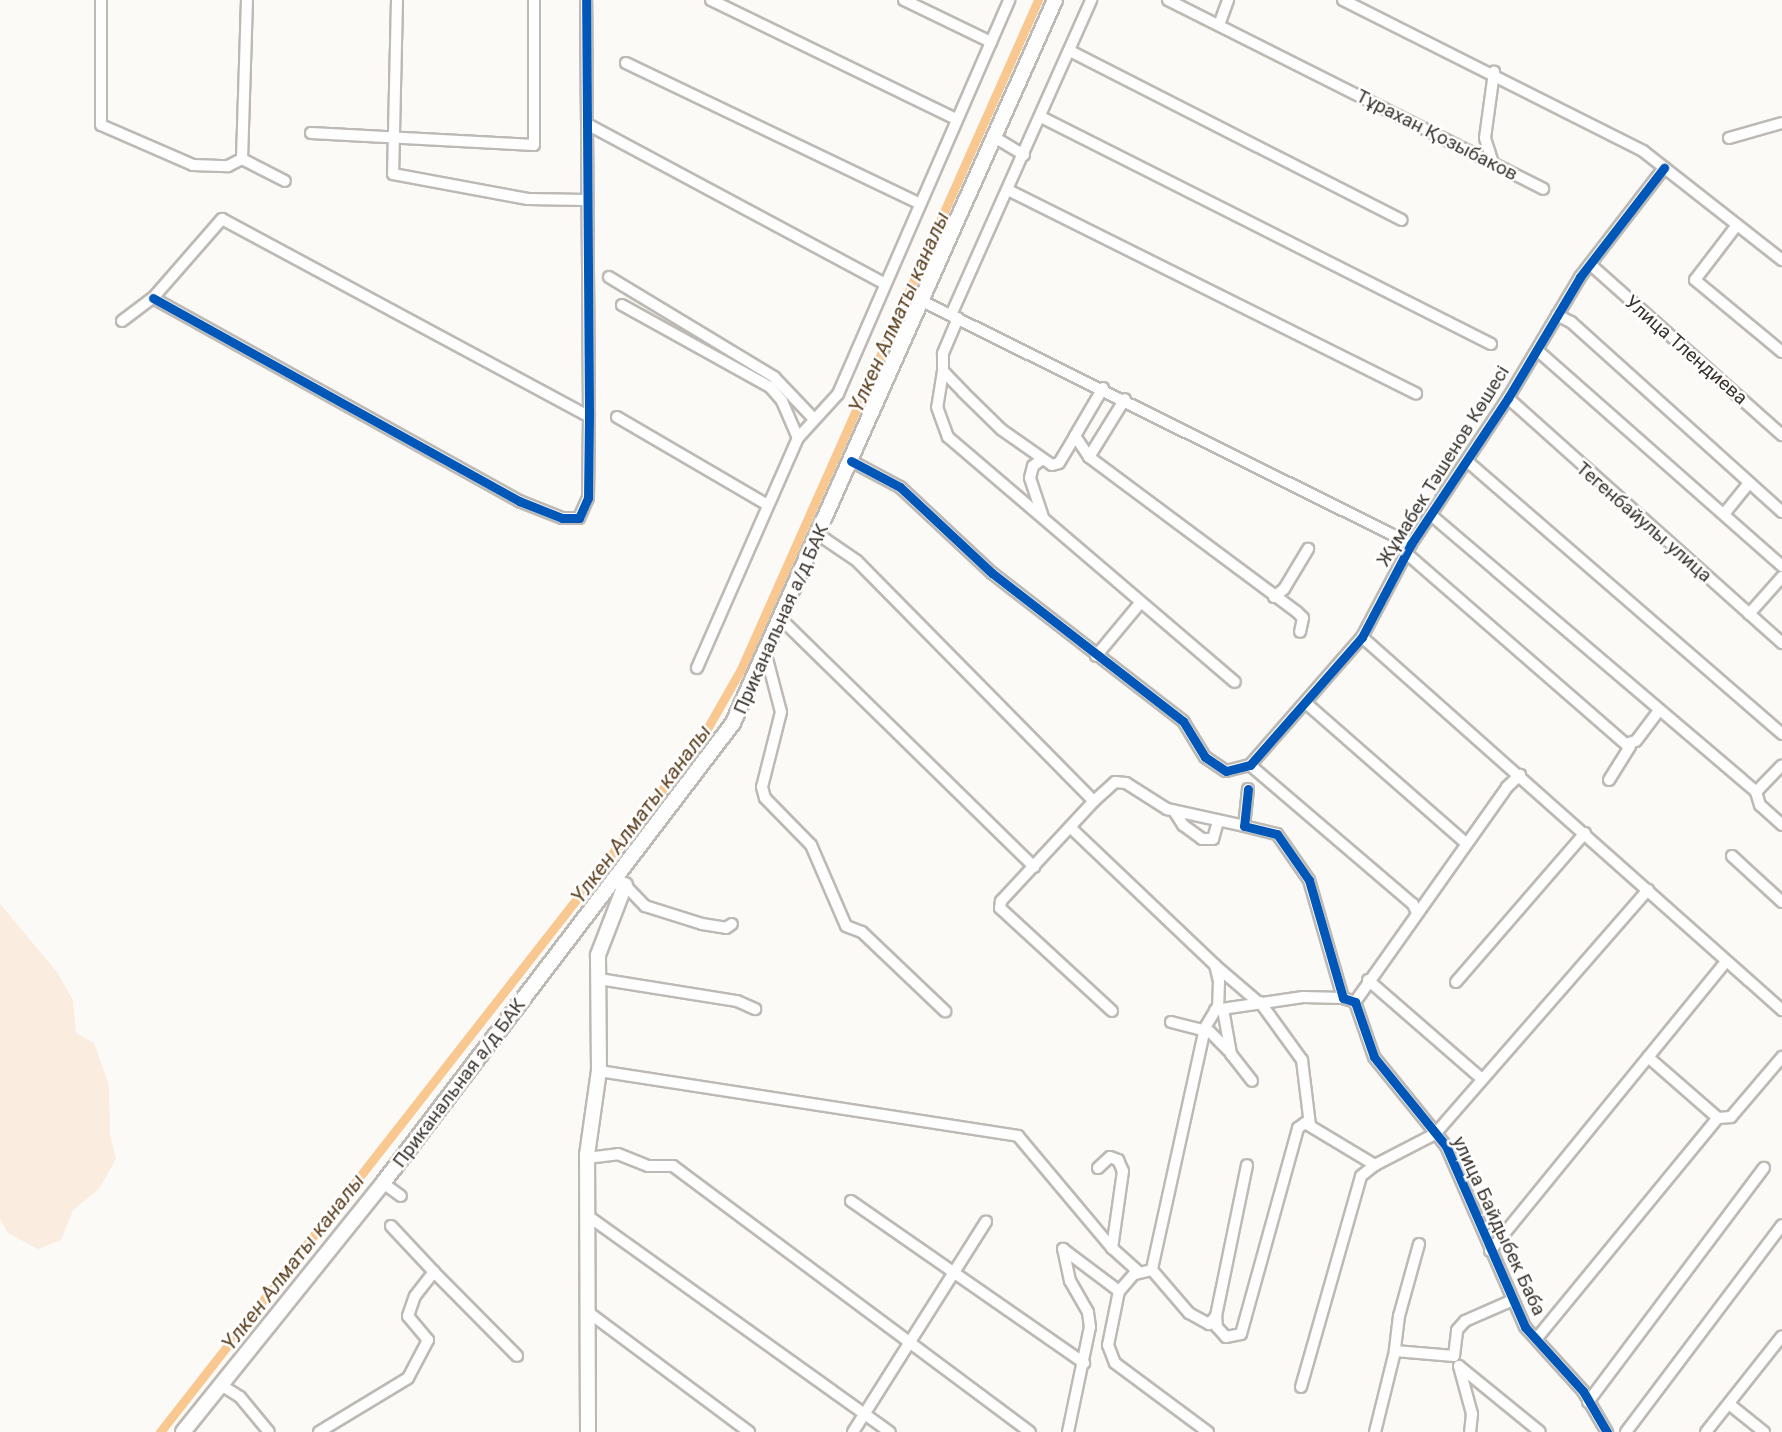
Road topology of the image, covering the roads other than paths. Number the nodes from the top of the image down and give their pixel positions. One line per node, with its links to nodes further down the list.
1 (101, 0): 28 (street)
2 (247, 0): 28 (street)
3 (397, 0): 26 (street)
4 (534, 0): 26 (street)
5 (586, 0): 22 (street)
6 (711, 0): 20 (street)
7 (904, 0): 15 (street)
8 (1009, 0): 15 (street)
9 (1055, 0): 24 (main road, Приканальная а/д БАК)
10 (1091, 0): 16 (street)
11 (1168, 0): 14 (street, Тұрахан Қозыбаков)
12 (1228, 0): 14 (street)
13 (1343, 0): 18 (street)
14 (1219, 24): 29 (street, Тұрахан Қозыбаков)
15 (990, 42): 20 (street)
16 (1070, 51): 19 (street); 36 (street)
17 (626, 63): 35 (street)
18 (1494, 72): 29 (street); 30 (street)
19 (1041, 117): 27 (street); 48 (street)
20 (954, 118): 35 (street)
21 (1782, 122): 25 (street)
22 (587, 124): 34 (street); 41 (street)
23 (311, 133): 26 (street)
24 (994, 137): 27 (street); 43 (main road, Приканальная а/д БАК)
25 (1729, 138)
26 (396, 140): 34 (street)
27 (1024, 155): 33 (street)
28 (242, 159): 31 (street)
29 (1493, 163): 32 (street, Тұрахан Қозыбаков)
30 (1664, 168): 37 (street); 39 (street, Жұмабек Тәшенов Көшесі)
31 (285, 181)
32 (1543, 189)
33 (1008, 190): 46 (street); 53 (street)
34 (586, 200): 56 (street)
35 (919, 204): 41 (street)
36 (1401, 220)
37 (1737, 225): 38 (street); 50 (street)
38 (1782, 260)
39 (1591, 265): 45 (street, Жұмабек Тәшенов Көшесі); 59 (street, Улица Тлендиева)
40 (609, 277): 58 (street)
41 (885, 284): 58 (street)
42 (153, 298): 47 (street); 56 (street); 56 (street)
43 (922, 301): 46 (street); 64 (main road, Приканальная а/д БАК)
44 (622, 305): 61 (street)
45 (1557, 314): 49 (street, Жұмабек Тәшенов Көшесі); 66 (street)
46 (955, 317): 51 (street); 52 (street)
47 (122, 321)
48 (1491, 344)
49 (1537, 350): 54 (street, Жұмабек Тәшенов Көшесі); 69 (street)
50 (1782, 352)
51 (943, 371): 63 (street); 71 (street)
52 (1103, 387): 55 (street); 60 (street)
53 (1416, 393)
54 (1508, 398): 65 (street, Жұмабек Тәшенов Көшесі); 79 (street, Тегенбайулы улица)
55 (1125, 399): 62 (street); 73 (street)
56 (589, 417)
57 (617, 417): 67 (street)
58 (814, 419): 61 (street)
59 (1782, 435)
60 (1075, 436): 62 (street); 63 (street)
61 (798, 438): 67 (street)
62 (1089, 457): 77 (street)
63 (1041, 460): 71 (street)
64 (851, 461): 72 (main road, Приканальная а/д БАК); 85 (street)
65 (1467, 461): 70 (street, Жұмабек Тәшенов Көшесі); 90 (street)
66 (1749, 483): 68 (street); 69 (street)
67 (766, 504): 86 (street)
68 (1782, 512)
69 (1724, 514): 75 (street)
70 (1431, 515): 73 (street, Жұмабек Тәшенов Көшесі); 89 (street)
71 (1044, 517): 78 (street)
72 (819, 535): 80 (main road, Приканальная а/д БАК); 98 (street)
73 (1408, 548): 82 (street, Жұмабек Тәшенов Көшесі); 91 (street)
74 (1308, 549): 77 (street)
75 (1782, 566)
76 (1782, 577): 79 (street)
77 (1274, 597): 81 (street)
78 (1141, 602): 85 (street); 87 (street)
79 (1749, 614): 83 (street, Тегенбайулы улица)
80 (782, 620): 84 (main road, Приканальная а/д БАК); 107 (street)
81 (1300, 632)
82 (1362, 637): 88 (street, Жұмабек Тәшенов Көшесі); 94 (street)
83 (1782, 643)
84 (766, 654): 108 (main road, Приканальная а/д БАК); 124 (street)
85 (1096, 656): 92 (street)
86 (697, 668)
87 (1235, 682)
88 (1307, 704): 92 (street, Жұмабек Тәшенов Көшесі); 105 (street)
89 (1657, 713): 91 (street); 97 (street)
90 (1782, 734)
91 (1630, 746): 95 (street)
92 (1250, 765): 111 (street)
93 (1782, 765): 97 (street)
94 (1520, 775): 104 (street); 105 (street)
95 (1609, 780)
96 (1248, 789): 102 (street)
97 (1756, 792): 101 (street)
98 (1094, 801): 99 (street); 103 (street)
99 (1174, 811): 100 (street); 100 (street)
100 (1218, 822): 102 (street)
101 (1782, 825)
102 (1244, 826): 118 (street)
103 (1071, 828): 107 (street); 114 (street)
104 (1585, 833): 109 (street); 117 (street)
105 (1466, 843): 111 (street)
106 (1732, 856): 110 (street)
107 (1034, 867): 125 (street)
108 (621, 881): 112 (street); 115 (main road); 142 (main road, Приканальная а/д БАК)
109 (1648, 890): 113 (street); 132 (street)
110 (1782, 902)
111 (1417, 913): 116 (street)
112 (732, 924)
113 (1726, 962): 123 (street); 129 (street)
114 (1215, 965): 119 (street); 122 (street)
115 (599, 979): 121 (street); 131 (main road)
116 (1368, 980): 120 (street); 132 (street)
117 (1456, 982)
118 (1343, 998): 119 (street); 120 (street)
119 (1259, 1002): 122 (street); 135 (street)
120 (1355, 1002): 136 (street, улица Байдыбек Баба)
121 (755, 1009)
122 (1219, 1009): 127 (street); 128 (street)
123 (1782, 1010)
124 (945, 1011)
125 (1112, 1011)
126 (1171, 1022): 127 (street)
127 (1204, 1031): 128 (street); 153 (street)
128 (1231, 1054): 133 (street)
129 (1648, 1057): 134 (street); 151 (street)
130 (1782, 1057): 134 (street)
131 (599, 1071): 137 (main road); 150 (street)
132 (1482, 1079): 136 (street)
133 (1252, 1081)
134 (1717, 1118): 160 (street)
135 (1310, 1125): 139 (street); 159 (street)
136 (1436, 1135): 139 (street); 151 (street, улица Байдыбек Баба)
137 (587, 1158): 145 (main road); 162 (street)
138 (1247, 1165): 159 (street)
139 (1375, 1165): 168 (street)
140 (1098, 1168): 150 (street)
141 (1764, 1168): 169 (street)
142 (383, 1183): 143 (street); 167 (main road, Приканальная а/д БАК)
143 (401, 1196)
144 (851, 1201): 152 (street)
145 (588, 1216): 158 (main road); 171 (street)
146 (986, 1222): 152 (street)
147 (1782, 1225): 186 (street)
148 (391, 1226): 154 (street)
149 (1419, 1244): 163 (street)
150 (1112, 1248): 155 (street)
151 (1490, 1251): 157 (street, улица Байдыбек Баба)
152 (956, 1269): 162 (street); 166 (street)
153 (1152, 1270): 155 (street); 159 (street)
154 (433, 1272): 164 (street); 174 (street)
155 (1139, 1272): 156 (street)
156 (1119, 1292): 166 (street); 181 (street)
157 (1513, 1300): 160 (street, улица Байдыбек Баба); 165 (street)
158 (588, 1312): 175 (main road); 176 (street)
159 (1216, 1315)
160 (1537, 1338): 169 (street, улица Байдыбек Баба)
161 (1781, 1338): 170 (street)
162 (908, 1342): 171 (street); 179 (street)
163 (1395, 1351): 165 (street); 182 (street)
164 (517, 1356)
165 (1456, 1361): 183 (street); 184 (street)
166 (1084, 1363): 180 (street)
167 (221, 1385): 172 (main road, Приканальная а/д БАК); 173 (street)
168 (1300, 1387)
169 (1588, 1402): 185 (street, улица Байдыбек Баба)
170 (1729, 1404): 187 (street); 188 (street)
171 (864, 1413): 177 (street); 178 (street)
172 (183, 1432)
173 (269, 1432)
174 (319, 1432)
175 (588, 1432)
176 (749, 1432)
177 (853, 1432)
178 (890, 1432)
179 (1030, 1432)
180 (1068, 1432)
181 (1208, 1432)
182 (1375, 1432)
183 (1470, 1432)
184 (1540, 1432)
185 (1607, 1432)
186 (1626, 1432)
187 (1706, 1432)
188 (1765, 1432)

